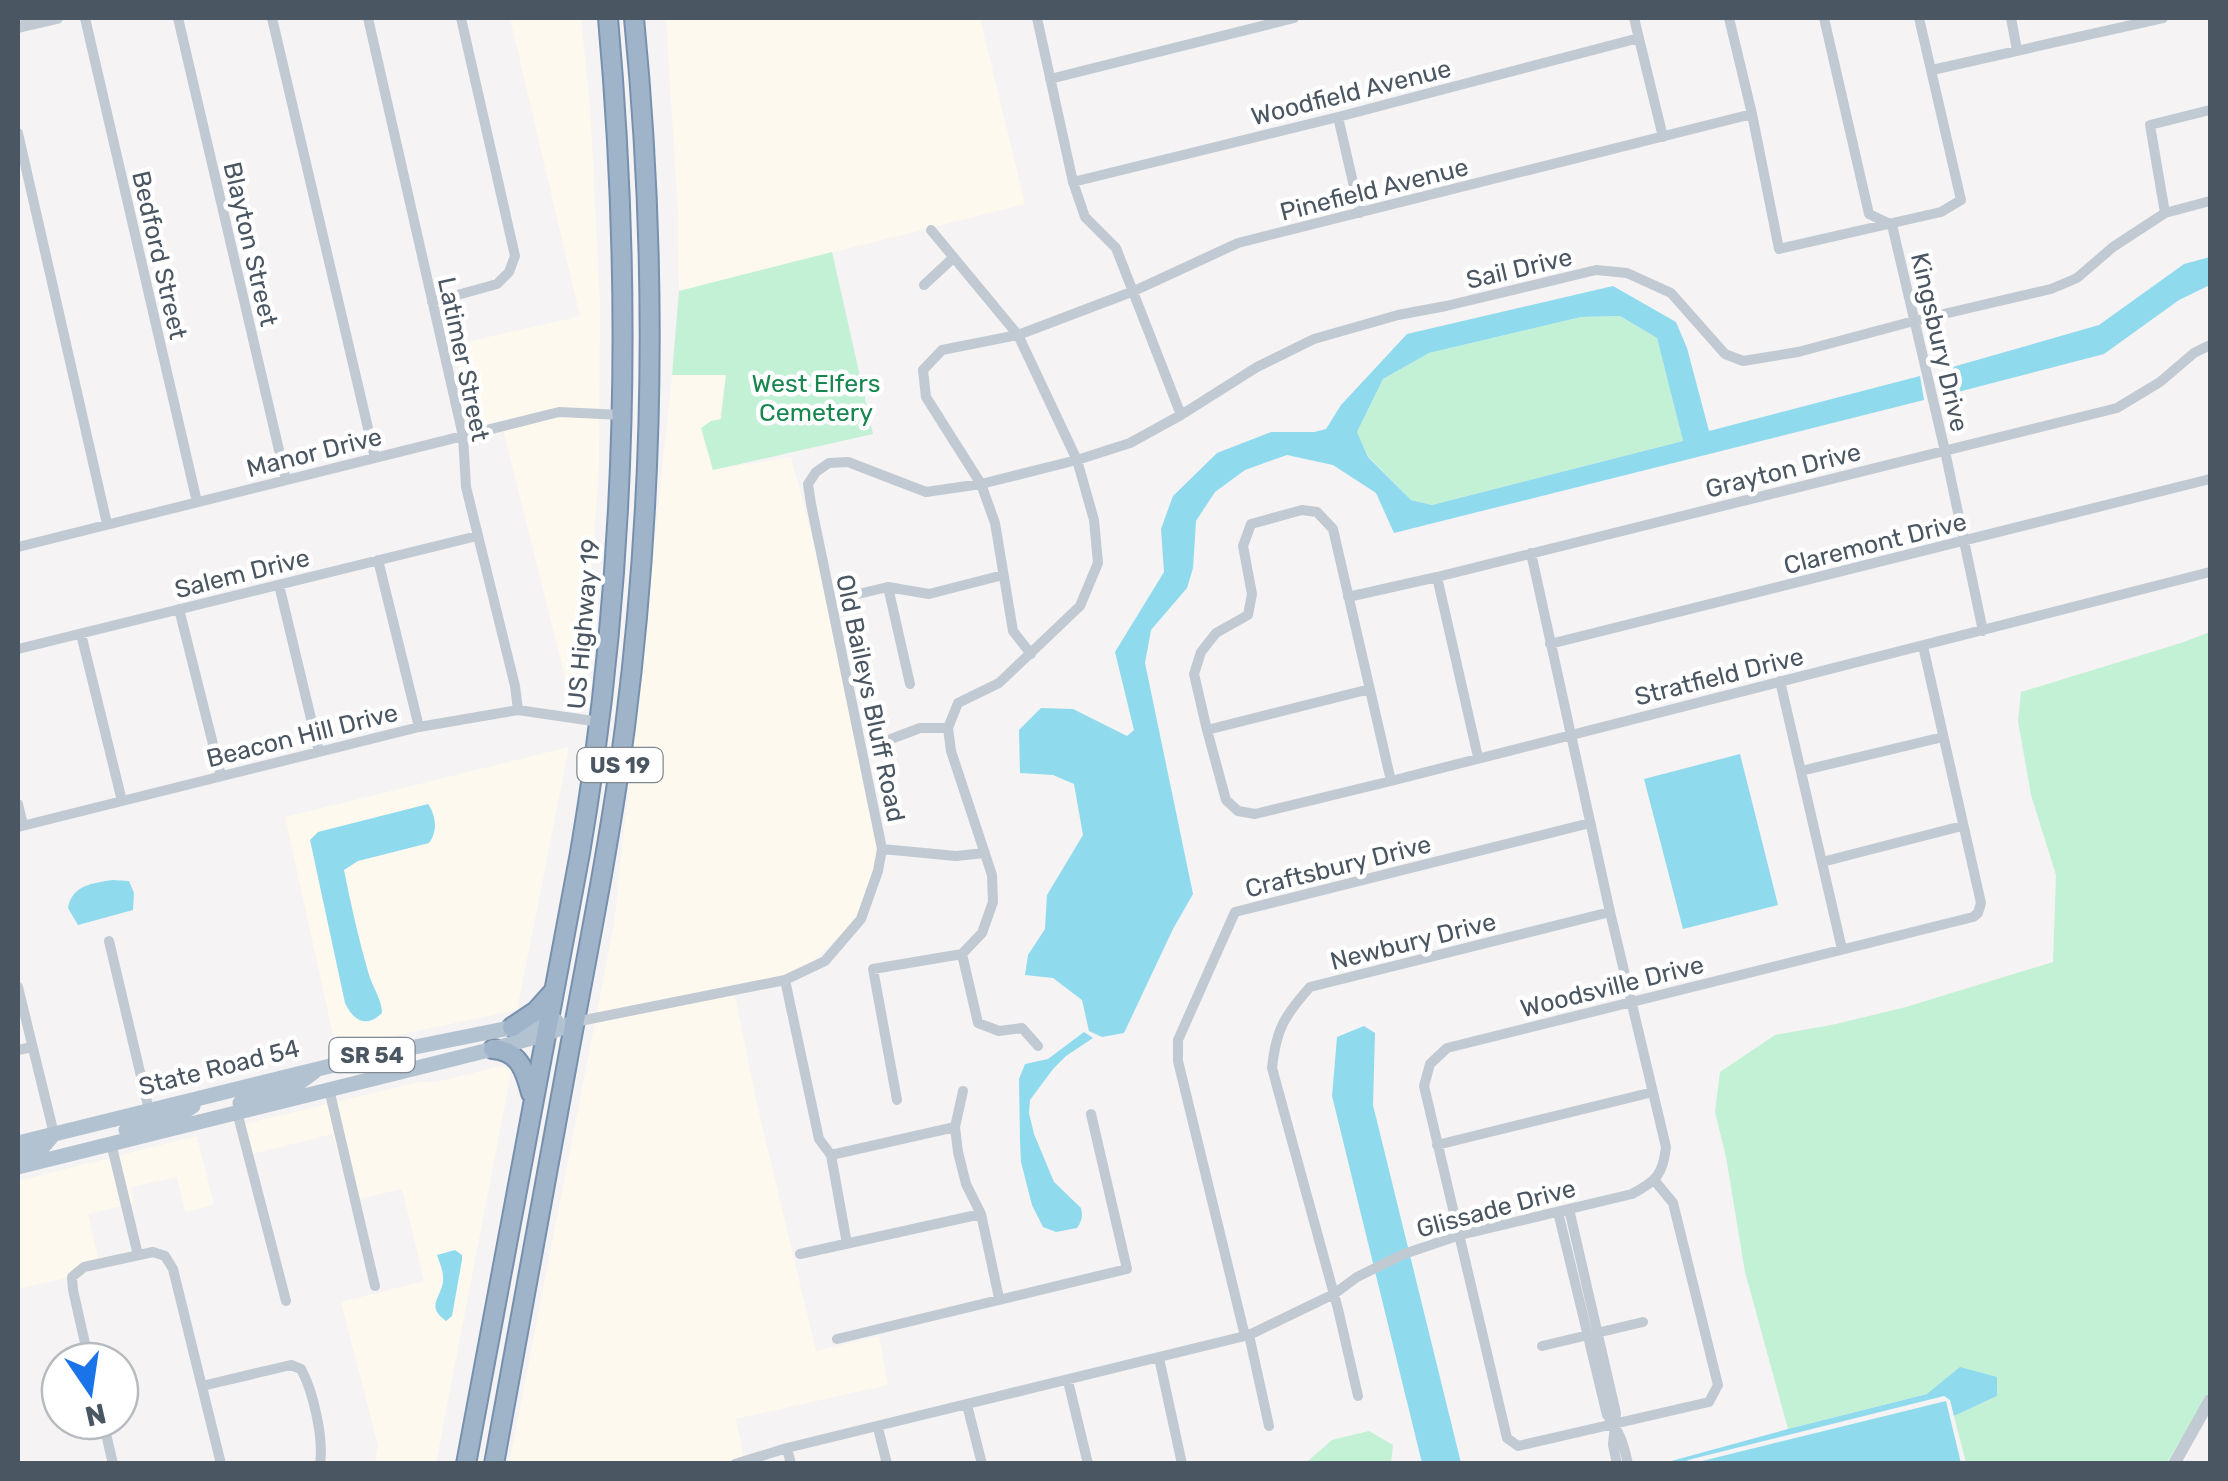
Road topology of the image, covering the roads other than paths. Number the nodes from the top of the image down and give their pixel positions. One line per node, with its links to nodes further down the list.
1 (57, 18): 18 (street)
2 (85, 18): 54 (street, Bedford Street)
3 (178, 18): 52 (street, Blayton Street)
4 (272, 18): 48 (street)
5 (368, 18): 39 (street, Latimer Street)
6 (461, 18): 39 (street)
7 (608, 18): 35 (highway, US Highway 19 / US 19)
8 (634, 18): 43 (highway, US Highway 19 / US 19)
9 (1037, 18): 23 (street)
10 (1294, 18): 23 (street)
11 (1634, 18): 20 (street)
12 (1729, 18): 25 (street)
13 (1824, 18): 33 (street, Kingsbury Drive)
14 (1919, 18): 22 (street)
15 (2010, 18): 21 (street)
16 (2104, 18): 19 (street)
17 (2163, 18): 19 (street)
18 (18, 27)
19 (2106, 30): 21 (street)
20 (1639, 38): 26 (street, Woodfield Avenue); 28 (street)
21 (2017, 50): 22 (street)
22 (1932, 70): 33 (street)
23 (1050, 79): 29 (street)
24 (2210, 110): 31 (street)
25 (1752, 114): 28 (street, Pinefield Avenue); 33 (street)
26 (1338, 117): 29 (street, Woodfield Avenue); 32 (street)
27 (18, 133): 55 (street)
28 (1663, 138): 32 (street, Pinefield Avenue)
29 (1073, 182): 38 (street)
30 (2210, 202): 31 (street, Sail Drive)
31 (2166, 212): 40 (street, Sail Drive)
32 (1360, 213): 38 (street, Pinefield Avenue)
33 (1892, 226): 40 (street, Kingsbury Drive)
34 (931, 230): 36 (street)
35 (623, 256): 43 (highway); 44 (highway, US Highway 19 / US 19)
36 (953, 258): 37 (street); 41 (street)
37 (924, 285)
38 (1134, 291): 41 (street, Pinefield Avenue); 45 (street)
39 (432, 302): 46 (street, Latimer Street)
40 (1914, 321): 45 (street, Sail Drive); 47 (street, Kingsbury Drive)
41 (1018, 336): 49 (street); 53 (street, Pinefield Avenue)
42 (2210, 345): 47 (street, Grayton Drive)
43 (649, 412): 59 (highway, US Highway 19 / US 19)
44 (622, 415): 46 (street, Manor Drive); 59 (highway); 80 (highway, US Highway 19 / US 19)
45 (1181, 415): 49 (street, Sail Drive)
46 (463, 436): 48 (street, Manor Drive); 56 (street, Latimer Street)
47 (1945, 450): 57 (street, Kingsbury Drive); 60 (street, Grayton Drive)
48 (375, 458): 52 (street, Manor Drive)
49 (1078, 460): 53 (street, Sail Drive); 75 (street)
50 (816, 472): 53 (street, Sail Drive); 97 (street, Old Baileys Bluff Road)
51 (2210, 479): 57 (street, Claremont Drive)
52 (286, 480): 54 (street, Manor Drive)
53 (981, 484): 63 (street, Pinefield Avenue)
54 (196, 502): 55 (street, Manor Drive)
55 (107, 524): 58 (street, Manor Drive)
56 (477, 536): 61 (street, Salem Drive); 79 (street, Latimer Street)
57 (1963, 542): 70 (street, Kingsbury Drive); 72 (street, Claremont Drive)
58 (18, 544)
59 (642, 550): 108 (highway, US Highway 19 / US 19)
60 (1530, 554): 64 (street, Grayton Drive); 72 (street)
61 (378, 560): 65 (street, Salem Drive); 81 (street)
62 (2210, 572): 70 (street, Stratfield Drive)
63 (1002, 575): 66 (street); 75 (street, Pinefield Avenue)
64 (1437, 577): 68 (street, Grayton Drive); 88 (street)
65 (279, 584): 69 (street, Salem Drive); 87 (street)
66 (888, 588): 67 (street); 77 (street)
67 (845, 597)
68 (1348, 597): 78 (street); 83 (street)
69 (179, 610): 71 (street, Salem Drive); 90 (street)
70 (1983, 631): 73 (street, Stratfield Drive)
71 (81, 634): 74 (street, Salem Drive); 92 (street)
72 (1550, 644): 84 (street)
73 (1922, 646): 76 (street, Stratfield Drive); 85 (street)
74 (18, 650)
75 (1030, 654): 82 (street)
76 (1780, 681): 84 (street, Stratfield Drive); 89 (street)
77 (910, 684)
78 (1370, 689): 83 (street); 91 (street)
79 (518, 710): 80 (street, Beacon Hill Drive); 81 (street, Beacon Hill Drive)
80 (600, 722): 106 (highway, US Highway 19 / US 19)
81 (420, 727): 87 (street, Beacon Hill Drive)
82 (948, 728): 86 (street); 98 (street)
83 (1206, 730): 91 (street, Stratfield Drive)
84 (1570, 734): 88 (street, Stratfield Drive); 94 (street)
85 (1944, 737): 89 (street); 96 (street)
86 (878, 744)
87 (320, 752): 90 (street, Beacon Hill Drive)
88 (1478, 757): 91 (street, Stratfield Drive)
89 (1801, 770): 99 (street)
90 (220, 776): 92 (street, Beacon Hill Drive)
91 (1391, 780)
92 (122, 801): 95 (street, Beacon Hill Drive)
93 (18, 804): 95 (street)
94 (1590, 822): 100 (street); 146 (street, Craftsbury Drive)
95 (20, 826)
96 (1962, 826): 99 (street); 102 (street, Woodsville Drive)
97 (882, 849): 98 (street); 104 (street, Old Baileys Bluff Road)
98 (985, 854): 103 (street)
99 (1822, 862): 102 (street)
100 (1610, 912): 107 (street); 141 (street, Newbury Drive)
101 (109, 941): 122 (street)
102 (1842, 950): 107 (street, Woodsville Drive)
103 (962, 954): 111 (street); 121 (street)
104 (784, 980): 108 (street, Old Baileys Bluff Road); 130 (street)
105 (18, 987): 112 (street)
106 (555, 988): 109 (highway); 110 (highway, US Highway 19 / US 19)
107 (1632, 1002): 118 (street); 129 (street, Woodsville Drive)
108 (575, 1022): 110 (main road, State Road 54 / SR 54); 165 (highway, US Highway 19 / US 19)
109 (512, 1027): 110 (main road, State Road 54 / SR 54); 115 (main road, State Road 54 / SR 54)
110 (547, 1027): 113 (main road, State Road 54 / SR 54); 120 (highway, US Highway 19 / US 19)
111 (1038, 1046)
112 (32, 1047): 114 (street); 126 (street)
113 (493, 1048): 116 (main road, State Road 54 / SR 54); 120 (highway)
114 (18, 1050)
115 (317, 1068): 119 (main road, State Road 54 / SR 54); 123 (main road)
116 (329, 1089): 123 (main road, State Road 54 / SR 54); 140 (street)
117 (963, 1092): 125 (street)
118 (1653, 1092): 129 (street); 133 (street)
119 (198, 1098): 122 (main road, State Road 54 / SR 54); 127 (main road)
120 (533, 1100): 155 (highway, US Highway 19 / US 19)
121 (896, 1100)
122 (149, 1110): 126 (main road, State Road 54 / SR 54)
123 (234, 1113): 127 (main road, State Road 54 / SR 54); 143 (street)
124 (1090, 1114): 142 (street)
125 (956, 1127): 130 (street); 135 (street)
126 (54, 1134): 128 (main road, State Road 54 / SR 54); 131 (main road)
127 (111, 1142): 132 (main road, State Road 54 / SR 54); 139 (street)
128 (18, 1143)
129 (1437, 1145): 136 (street, Woodsville Drive)
130 (831, 1155): 137 (street)
131 (18, 1156)
132 (18, 1167)
133 (1655, 1180): 134 (street, Glissade Drive); 157 (street, Woodsville Drive)
134 (1564, 1211): 136 (street, Glissade Drive); 145 (street)
135 (981, 1214): 137 (street); 142 (street)
136 (1460, 1235): 141 (street, Glissade Drive); 157 (street, Woodsville Drive)
137 (847, 1244): 138 (street)
138 (800, 1254)
139 (138, 1255): 148 (street); 152 (street)
140 (375, 1286)
141 (1334, 1294): 146 (street, Glissade Drive); 153 (street, Newbury Drive)
142 (999, 1298): 147 (street)
143 (286, 1301)
144 (1643, 1322): 145 (street)
145 (1593, 1334): 149 (street); 157 (street)
146 (1248, 1336): 150 (street, Glissade Drive); 158 (street)
147 (837, 1339)
148 (84, 1341)
149 (1542, 1346)
150 (1159, 1358): 151 (street, Glissade Drive); 171 (street)
151 (1068, 1380): 156 (street, Glissade Drive); 170 (street)
152 (202, 1386): 161 (street); 162 (street)
153 (1358, 1396)
154 (2210, 1400): 174 (street)
155 (479, 1402): 163 (highway, US Highway 19 / US 19); 164 (highway)
156 (967, 1406): 159 (street, Glissade Drive); 169 (street)
157 (1615, 1425): 172 (street); 173 (street)
158 (1269, 1426)
159 (878, 1428): 160 (street, Glissade Drive); 168 (street)
160 (787, 1448): 166 (street, Glissade Drive); 167 (street)
161 (221, 1464)
162 (320, 1464)
163 (466, 1464)
164 (476, 1464)
165 (494, 1464)
166 (735, 1464)
167 (791, 1464)
168 (886, 1464)
169 (982, 1464)
170 (1088, 1464)
171 (1182, 1464)
172 (1617, 1464)
173 (1628, 1464)
174 (2174, 1464)

